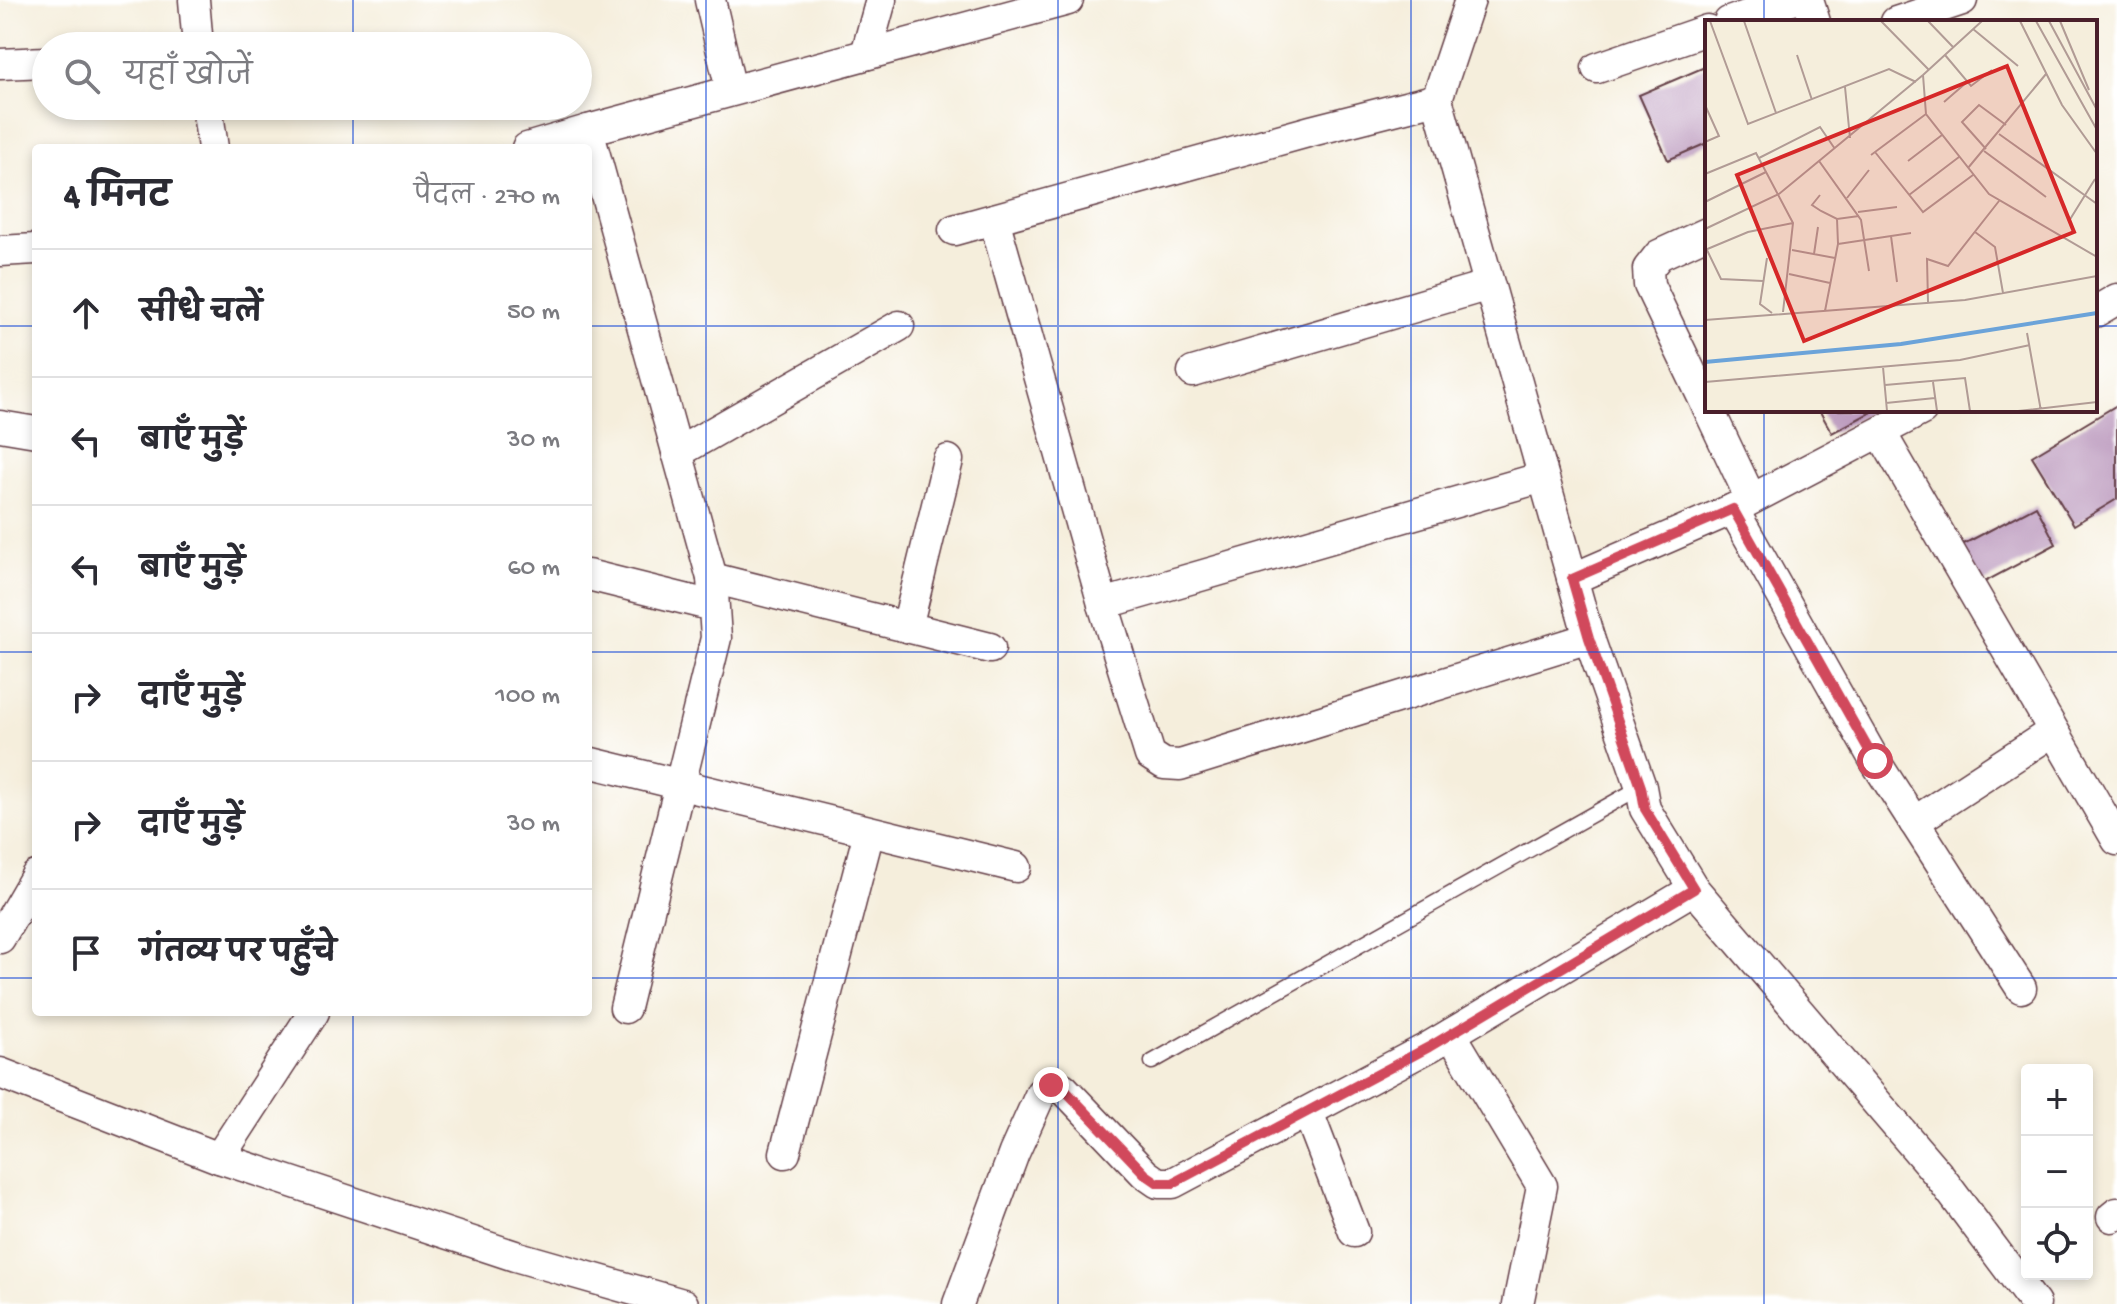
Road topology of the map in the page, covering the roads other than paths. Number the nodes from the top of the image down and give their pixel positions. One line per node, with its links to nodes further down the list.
1 (194, 0): 13 (street)
2 (710, 0): 18 (street)
3 (881, 0): 14 (street)
4 (1068, 0): 14 (street)
5 (1470, 0): 19 (street)
6 (1792, 0): 9 (street)
7 (1808, 0): 10 (street)
8 (1946, 10): 11 (street)
9 (1735, 20)
10 (1814, 20)
11 (1904, 20)
12 (1705, 31): 17 (street)
13 (197, 32)
14 (866, 54): 18 (street)
15 (32, 63): 16 (street)
16 (0, 64)
17 (1597, 68)
18 (731, 90): 21 (street)
19 (1437, 99): 26 (street); 31 (street)
20 (209, 120): 22 (street)
21 (588, 130): 23 (street); 24 (street)
22 (212, 144)
23 (541, 144)
24 (592, 144)
25 (592, 145): 42 (street)
26 (994, 219): 27 (street); 49 (street)
27 (954, 230)
28 (1705, 234): 36 (street)
29 (32, 249): 30 (street)
30 (0, 251)
31 (1489, 285): 35 (street); 44 (street)
32 (2117, 299): 33 (street)
33 (2097, 311)
34 (899, 326): 42 (street)
35 (1193, 372)
36 (1705, 402)
37 (1709, 412): 45 (street)
38 (1918, 412): 41 (street)
39 (0, 426): 40 (street)
40 (32, 431)
41 (1881, 433): 45 (street); 53 (street)
42 (677, 453): 48 (street)
43 (948, 460): 50 (street)
44 (1543, 477): 47 (street); 49 (street)
45 (1742, 504): 47 (street); 57 (street)
46 (592, 576): 48 (street)
47 (1572, 579): 51 (street)
48 (712, 592): 50 (street); 55 (street)
49 (1103, 604): 51 (street)
50 (907, 627): 52 (street)
51 (1589, 638): 56 (street)
52 (990, 648)
53 (2052, 732): 57 (street); 59 (street)
54 (592, 763): 55 (street)
55 (680, 786): 58 (street); 65 (street)
56 (1641, 787): 62 (street); 68 (lane)
57 (1914, 822): 64 (street)
58 (869, 832): 60 (street); 71 (street)
59 (2117, 840)
60 (1016, 867)
61 (32, 883): 63 (street)
62 (1694, 889): 67 (street); 77 (street)
63 (0, 938)
64 (2021, 988)
65 (625, 1008)
66 (311, 1016): 72 (street)
67 (1451, 1034): 70 (street); 76 (street)
68 (1152, 1062)
69 (0, 1073): 72 (street)
70 (1308, 1112): 73 (street); 75 (street)
71 (785, 1153)
72 (219, 1158): 74 (street)
73 (1354, 1232)
74 (683, 1304)
75 (958, 1304)
76 (1518, 1304)
77 (2035, 1304)

